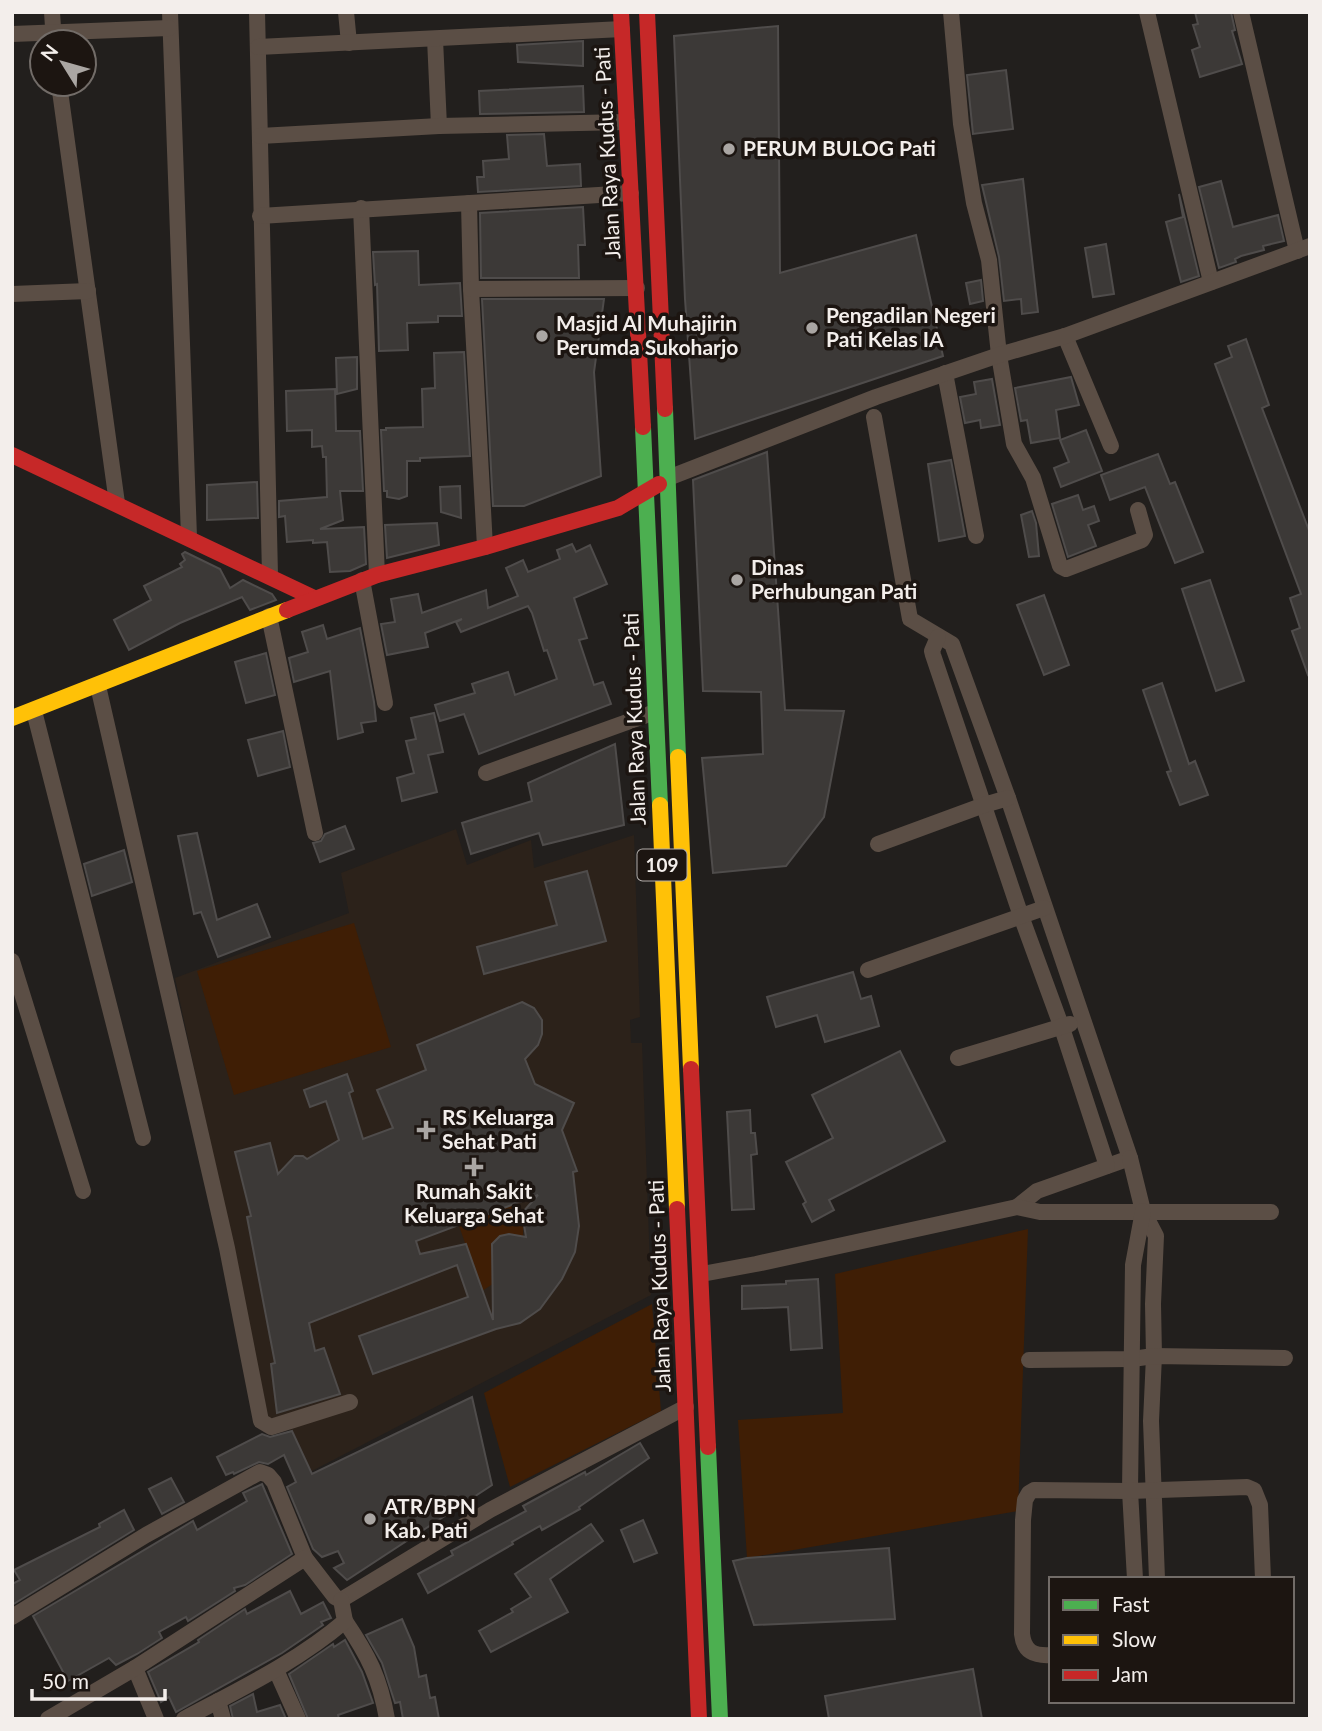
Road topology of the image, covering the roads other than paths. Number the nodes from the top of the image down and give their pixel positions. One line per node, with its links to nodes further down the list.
1 (257, 12): 13 (street)
2 (346, 12): 12 (street)
3 (621, 12): 9 (main road, Jalan Raya Kudus - Pati / 109)
4 (647, 12): 35 (main road, Jalan Raya Kudus - Pati / 109)
5 (951, 12): 29 (street)
6 (1147, 12): 23 (street)
7 (1241, 12): 22 (street)
8 (169, 20): 10 (street); 40 (street)
9 (622, 29): 11 (street); 15 (main road, Jalan Raya Kudus - Pati / 109)
10 (98, 30)
11 (435, 39): 12 (street); 16 (street)
12 (349, 43): 13 (street)
13 (258, 47): 17 (street)
14 (61, 98): 26 (street)
15 (627, 122): 16 (street); 18 (main road, Jalan Raya Kudus - Pati / 109)
16 (439, 126): 17 (street)
17 (260, 136): 21 (street)
18 (631, 193): 19 (street); 24 (main road, Jalan Raya Kudus - Pati / 109)
19 (469, 204): 20 (street); 25 (street)
20 (361, 208): 21 (street); 43 (street)
21 (260, 216): 42 (street)
22 (1303, 249): 23 (street)
23 (1211, 282): 28 (street)
24 (637, 288): 25 (street); 36 (main road, Jalan Raya Kudus - Pati / 109)
25 (471, 289): 41 (street)
26 (88, 291): 27 (street); 37 (street)
27 (12, 293)
28 (1065, 335): 29 (street); 33 (street)
29 (999, 355): 30 (street); 38 (street)
30 (945, 373): 35 (street); 39 (street)
31 (874, 417): 46 (street)
32 (12, 443): 34 (street)
33 (1111, 446)
34 (17, 457): 37 (main road)
35 (668, 478): 36 (main road); 71 (main road, Jalan Raya Kudus - Pati / 109)
36 (646, 491): 41 (main road); 50 (main road, Jalan Raya Kudus - Pati / 109)
37 (117, 503): 40 (main road)
38 (1138, 510)
39 (976, 536)
40 (189, 537): 42 (main road)
41 (485, 547): 43 (main road)
42 (270, 575): 44 (main road)
43 (370, 578): 44 (main road); 48 (street)
44 (314, 598): 45 (main road)
45 (269, 616): 47 (main road); 55 (street)
46 (938, 637): 53 (street); 54 (street)
47 (98, 686): 49 (main road); 76 (street)
48 (385, 703)
49 (34, 711): 51 (main road); 64 (street)
50 (655, 712): 52 (street); 77 (main road, Jalan Raya Kudus - Pati / 109)
51 (12, 718)
52 (486, 773)
53 (1008, 798): 54 (street); 57 (street)
54 (984, 805): 56 (street); 58 (street)
55 (315, 833)
56 (878, 844)
57 (1044, 908): 58 (street); 61 (street)
58 (1021, 916): 60 (street); 62 (street)
59 (12, 961): 67 (street)
60 (868, 970)
61 (1083, 1018): 62 (street); 65 (street)
62 (1062, 1028): 63 (street); 66 (street)
63 (958, 1058)
64 (143, 1138)
65 (1130, 1158): 66 (street); 69 (street)
66 (1107, 1166): 68 (street)
67 (83, 1191)
68 (1017, 1207): 69 (street); 71 (street)
69 (1143, 1211): 70 (street); 72 (street); 74 (street)
70 (1271, 1212)
71 (702, 1274): 98 (main road, Jalan Raya Kudus - Pati / 109)
72 (1154, 1356): 73 (street); 74 (street); 78 (street)
73 (1285, 1358)
74 (1132, 1359): 75 (street); 79 (street)
75 (1029, 1360)
76 (350, 1402)
77 (686, 1407): 84 (street); 97 (main road, Jalan Raya Kudus - Pati / 109)
78 (1154, 1490): 79 (street); 82 (street); 83 (street)
79 (1130, 1491): 81 (street); 87 (street)
80 (305, 1558): 84 (street); 85 (street); 88 (street)
81 (1135, 1577)
82 (1157, 1577)
83 (1264, 1577)
84 (341, 1600): 86 (street)
85 (12, 1618)
86 (345, 1621): 89 (street); 96 (street)
87 (1049, 1655)
88 (135, 1668): 91 (street); 92 (street)
89 (276, 1670): 90 (street); 95 (street)
90 (218, 1701): 93 (street); 94 (street)
91 (48, 1719)
92 (156, 1719)
93 (184, 1719)
94 (223, 1719)
95 (298, 1719)
96 (387, 1719)
97 (699, 1719)
98 (720, 1719)

